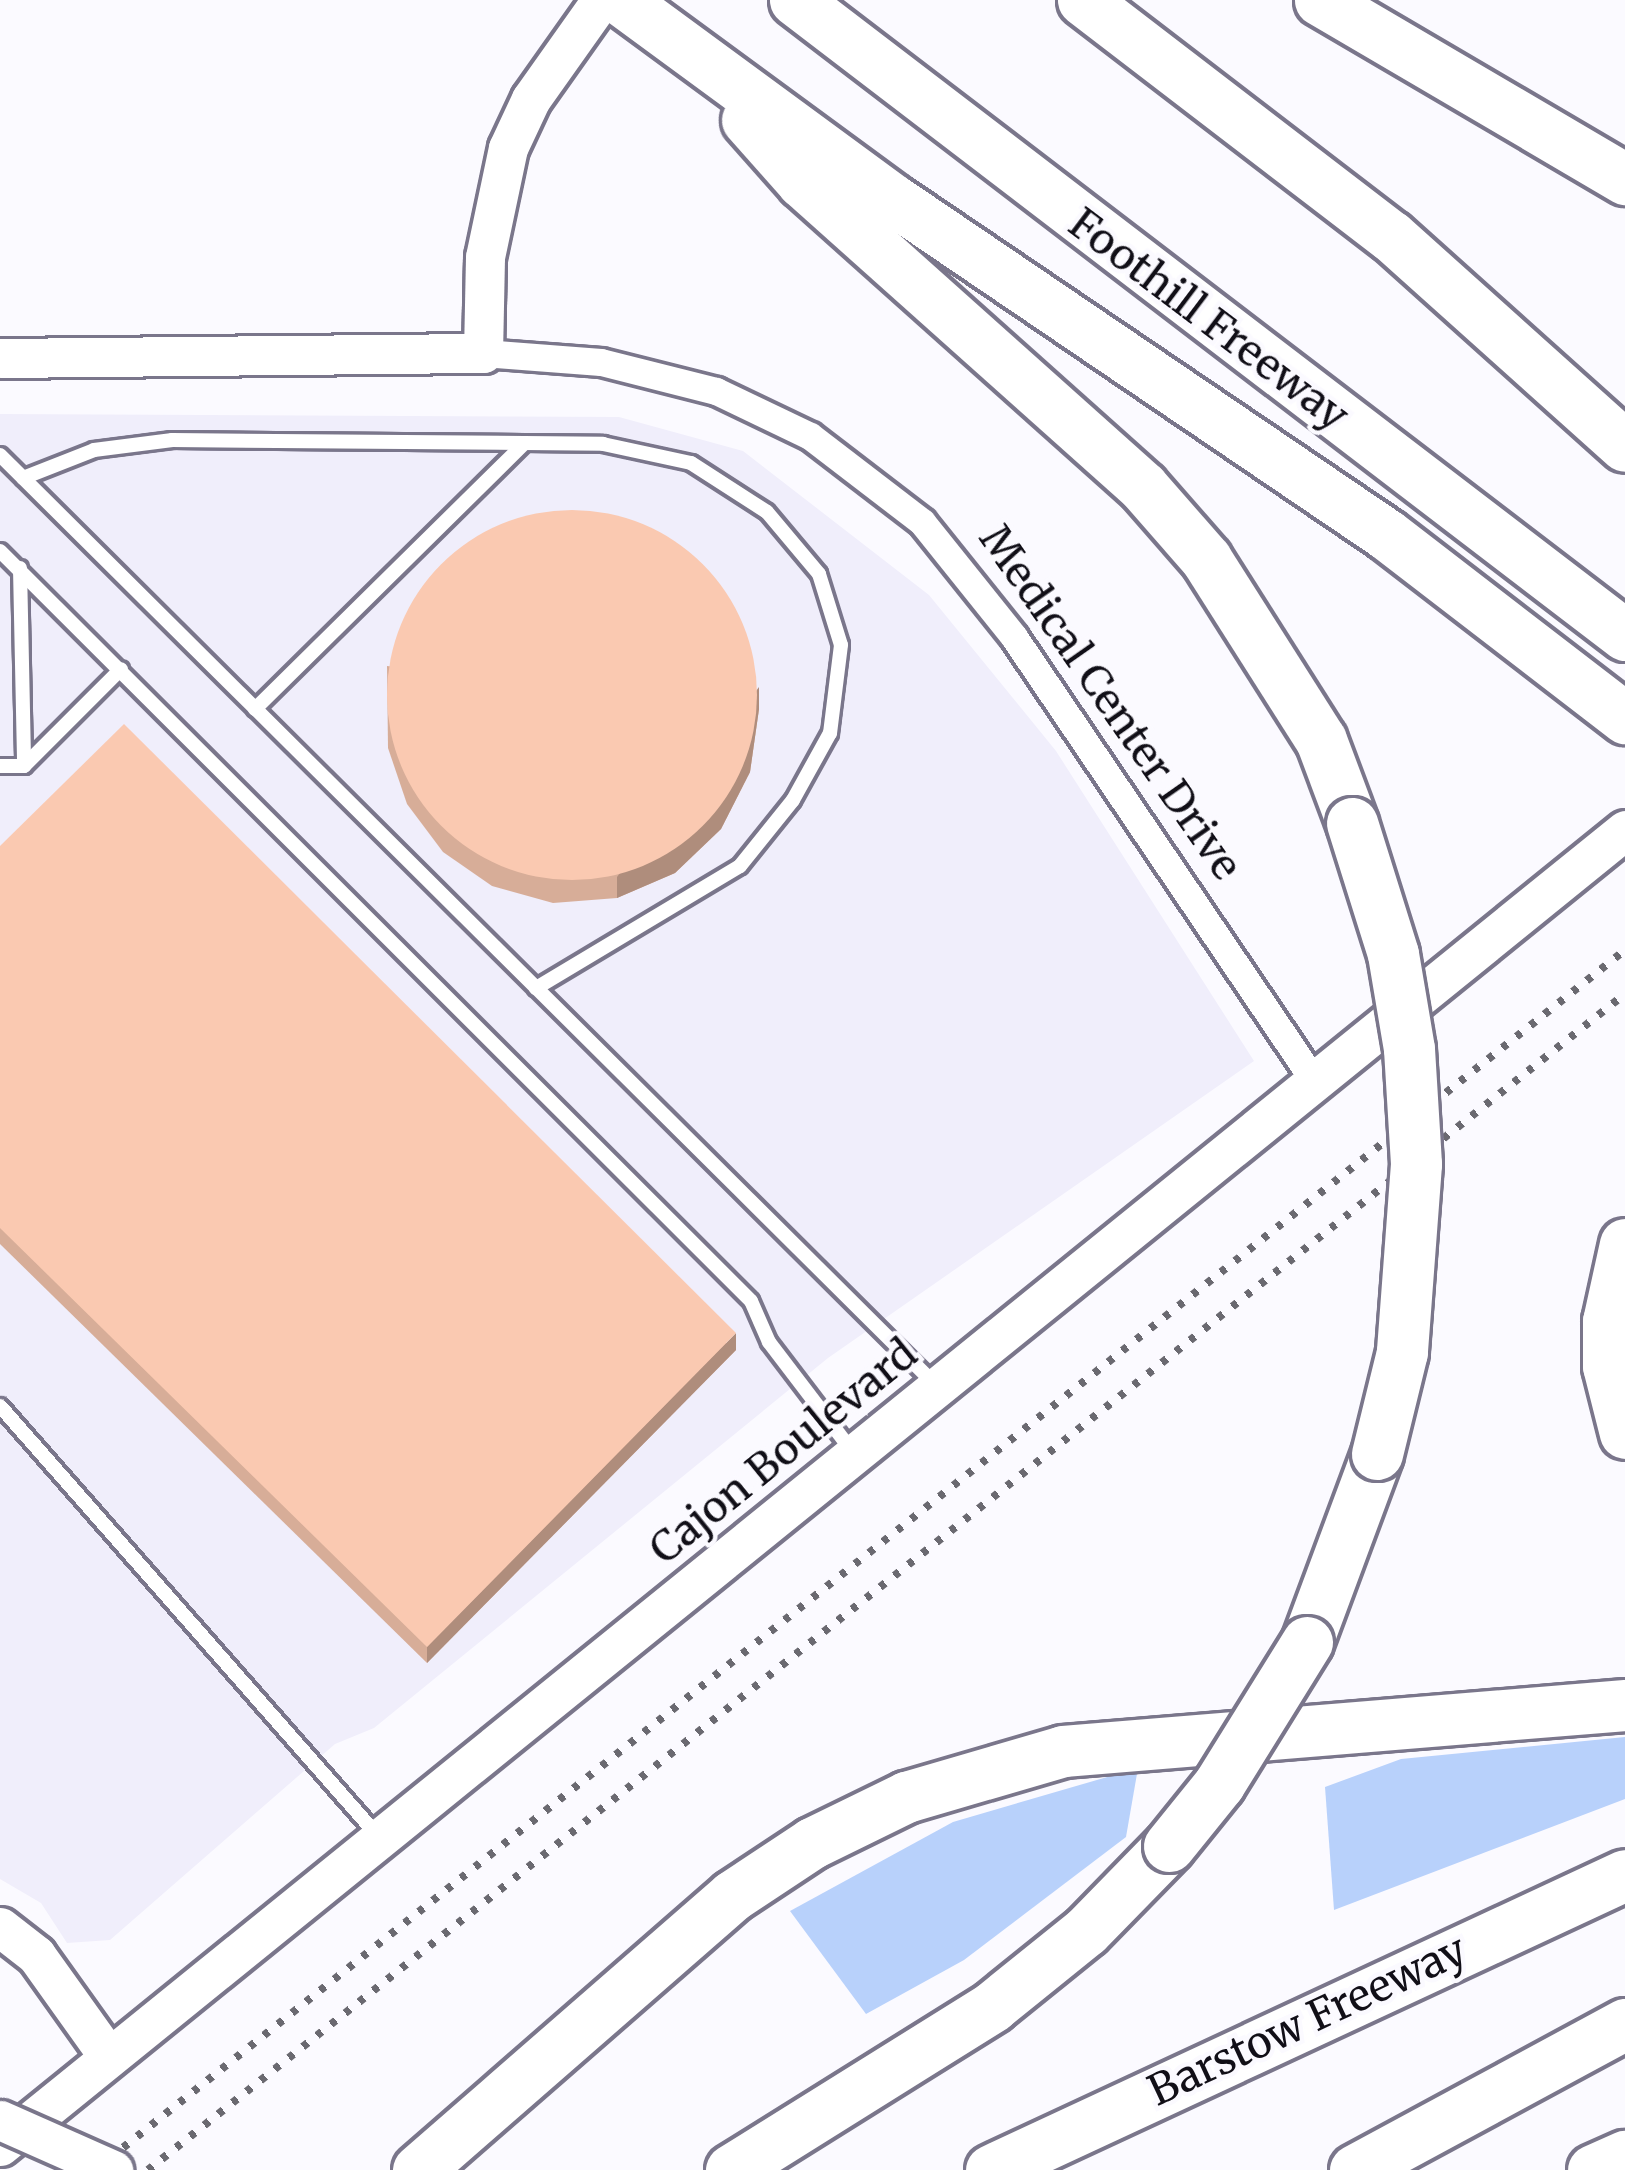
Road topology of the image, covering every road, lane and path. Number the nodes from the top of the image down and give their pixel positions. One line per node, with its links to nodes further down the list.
1 (601, 0): 8 (main road)
2 (621, 0): 6 (highway)
3 (795, 0): 16 (highway, Foothill Freeway)
4 (1083, 0): 11 (highway)
5 (1320, 0): 7 (highway)
6 (688, 52): 18 (highway); 41 (highway, bridge)
7 (1625, 178)
8 (483, 353): 9 (main road, Medical Center Drive); 24 (street, Medical Center Drive)
9 (0, 358)
10 (525, 443): 13 (lane); 19 (lane); 23 (lane)
11 (1625, 446)
12 (0, 455): 13 (lane)
13 (23, 478): 19 (lane)
14 (0, 550): 15 (lane)
15 (20, 568): 17 (lane); 21 (lane)
16 (1625, 635)
17 (121, 669): 21 (lane); 29 (lane)
18 (1610, 705)
19 (255, 709): 23 (lane)
20 (0, 766): 21 (lane)
21 (23, 766)
22 (1625, 830): 24 (main road, Cajon Boulevard)
23 (536, 988): 26 (lane)
24 (1317, 1084): 26 (main road, Cajon Boulevard)
25 (1625, 1244): 28 (highway)
26 (938, 1388): 29 (main road, Cajon Boulevard)
27 (0, 1406): 31 (lane)
28 (1625, 1433)
29 (855, 1455): 31 (main road, Cajon Boulevard)
30 (1625, 1705): 40 (highway)
31 (378, 1836): 35 (main road, Cajon Boulevard)
32 (1625, 1875): 42 (highway, Barstow Freeway)
33 (0, 1927): 35 (main road)
34 (1625, 2024): 43 (highway)
35 (106, 2054): 37 (main road, Cajon Boulevard)
36 (0, 2120): 39 (main road, bridge)
37 (0, 2146)
38 (1625, 2156): 44 (highway)
39 (113, 2170)
40 (418, 2170)
41 (731, 2170)
42 (991, 2170)
43 (1354, 2170)
44 (1593, 2170)

